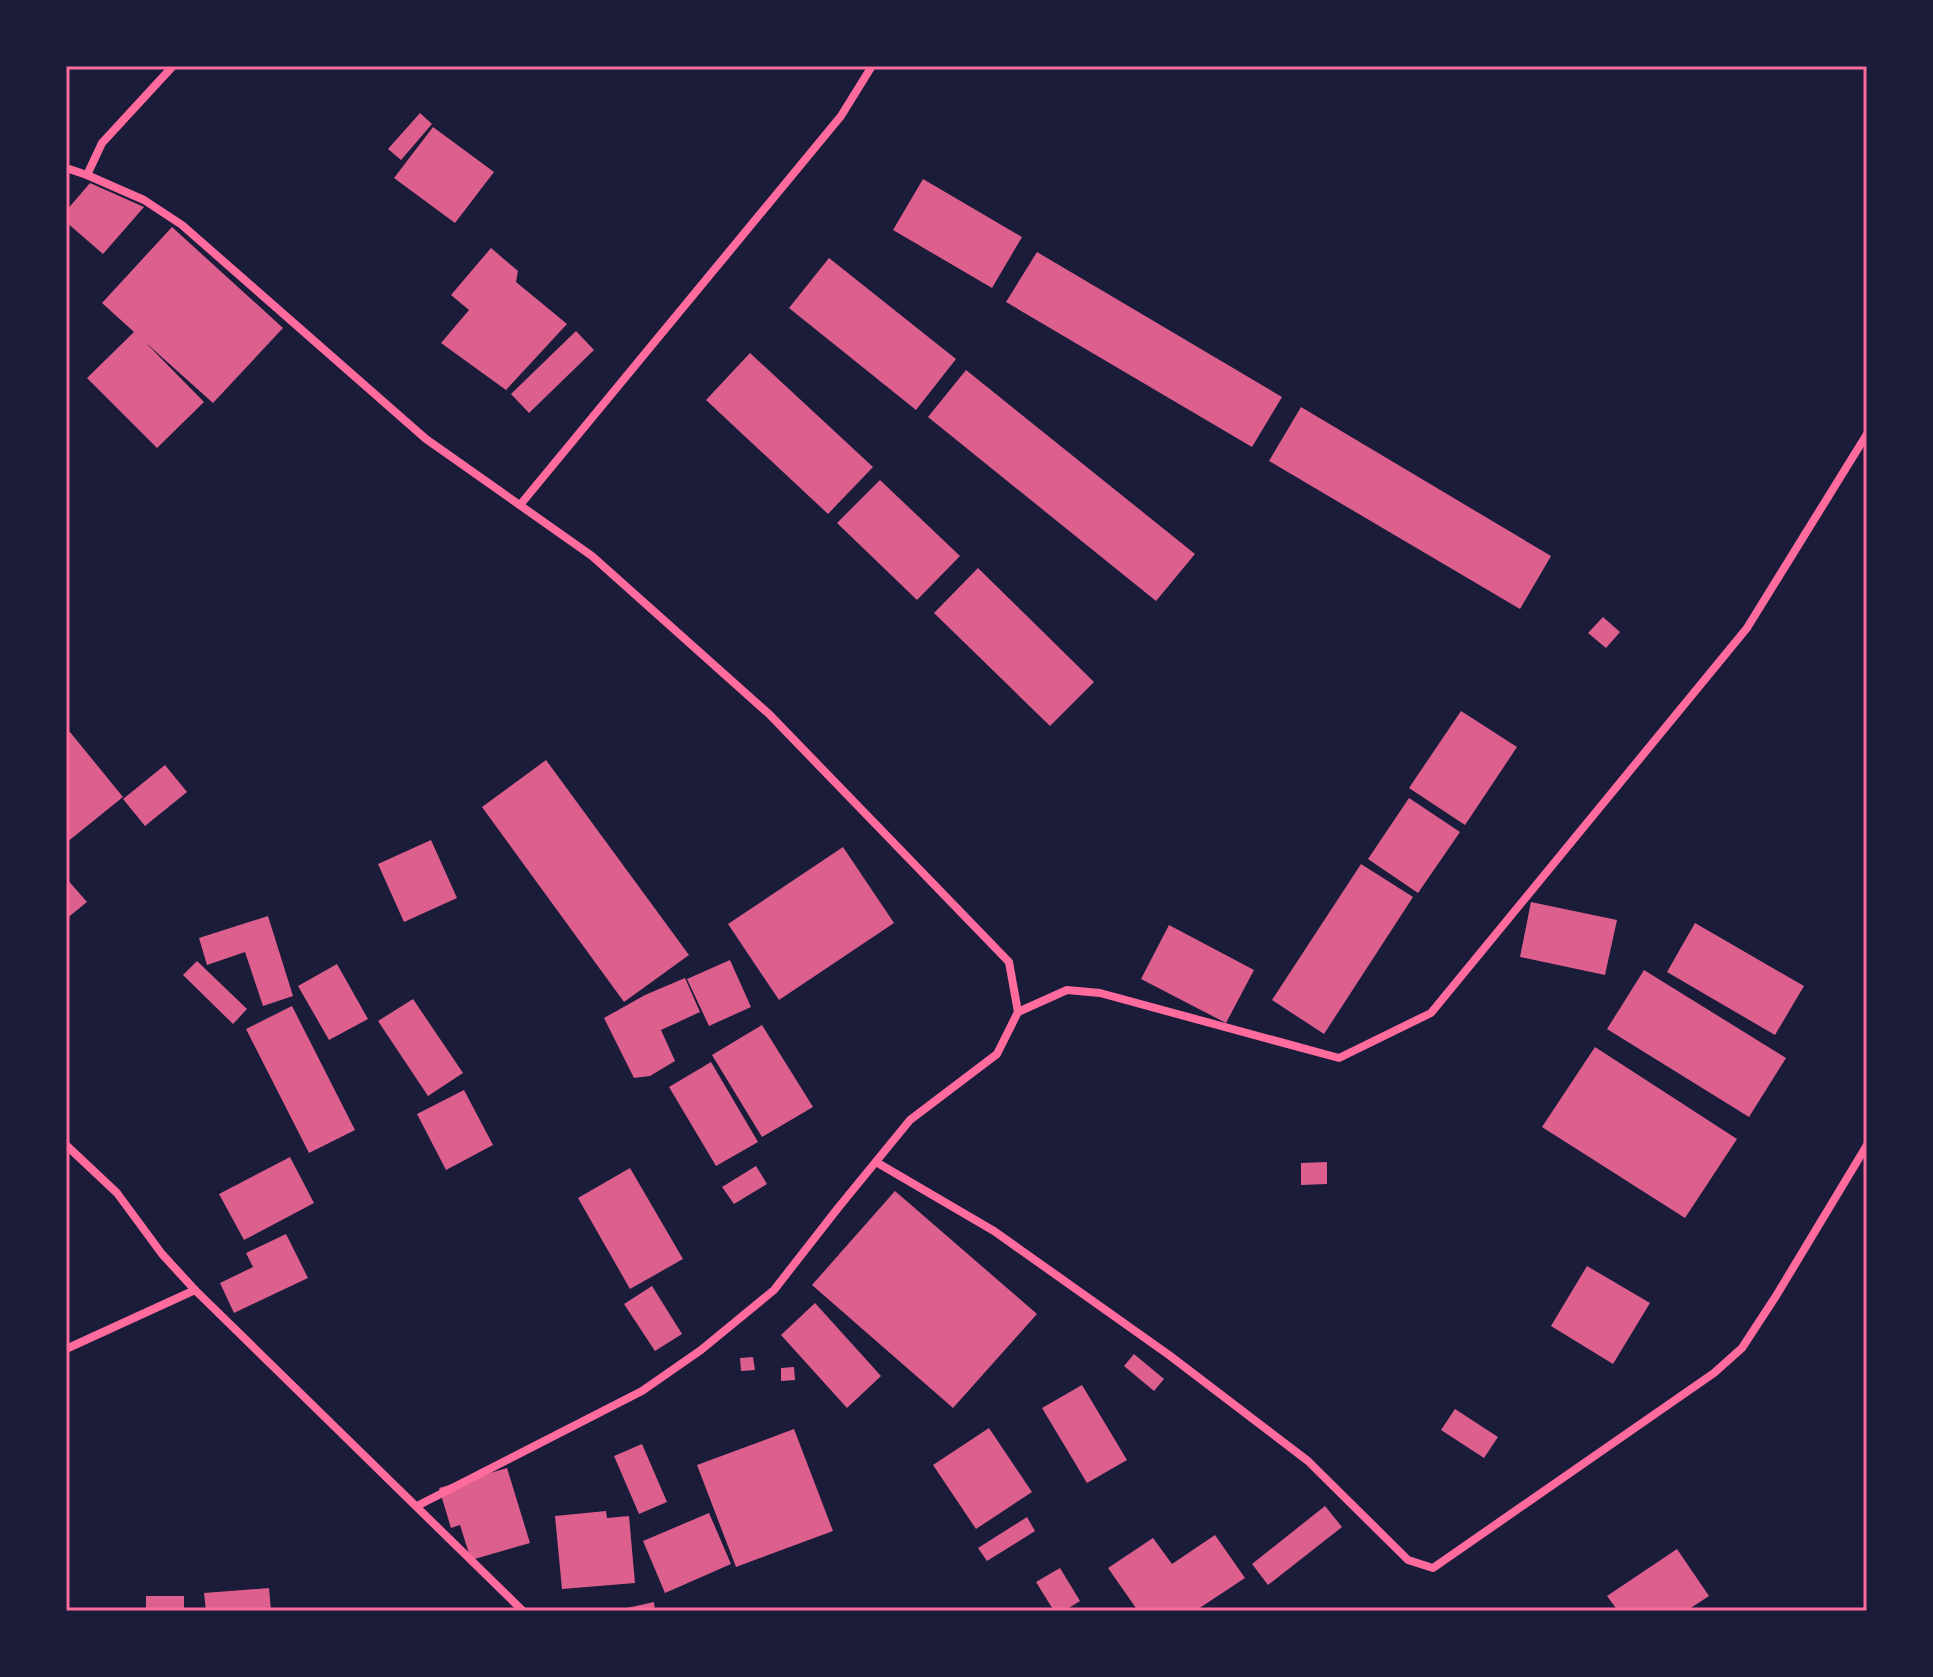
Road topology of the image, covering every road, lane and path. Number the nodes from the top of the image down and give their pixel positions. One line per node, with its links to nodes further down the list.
1 (173, 66): 4 (street)
2 (872, 66): 6 (street)
3 (66, 168): 4 (street)
4 (87, 175): 6 (street)
5 (1867, 434): 7 (street)
6 (520, 505): 7 (street)
7 (1018, 1012): 10 (street)
8 (66, 1145): 11 (street)
9 (1867, 1145): 10 (street)
10 (876, 1162): 13 (street)
11 (195, 1290): 12 (street); 13 (street)
12 (66, 1349)
13 (417, 1506): 14 (street)
14 (523, 1611)

